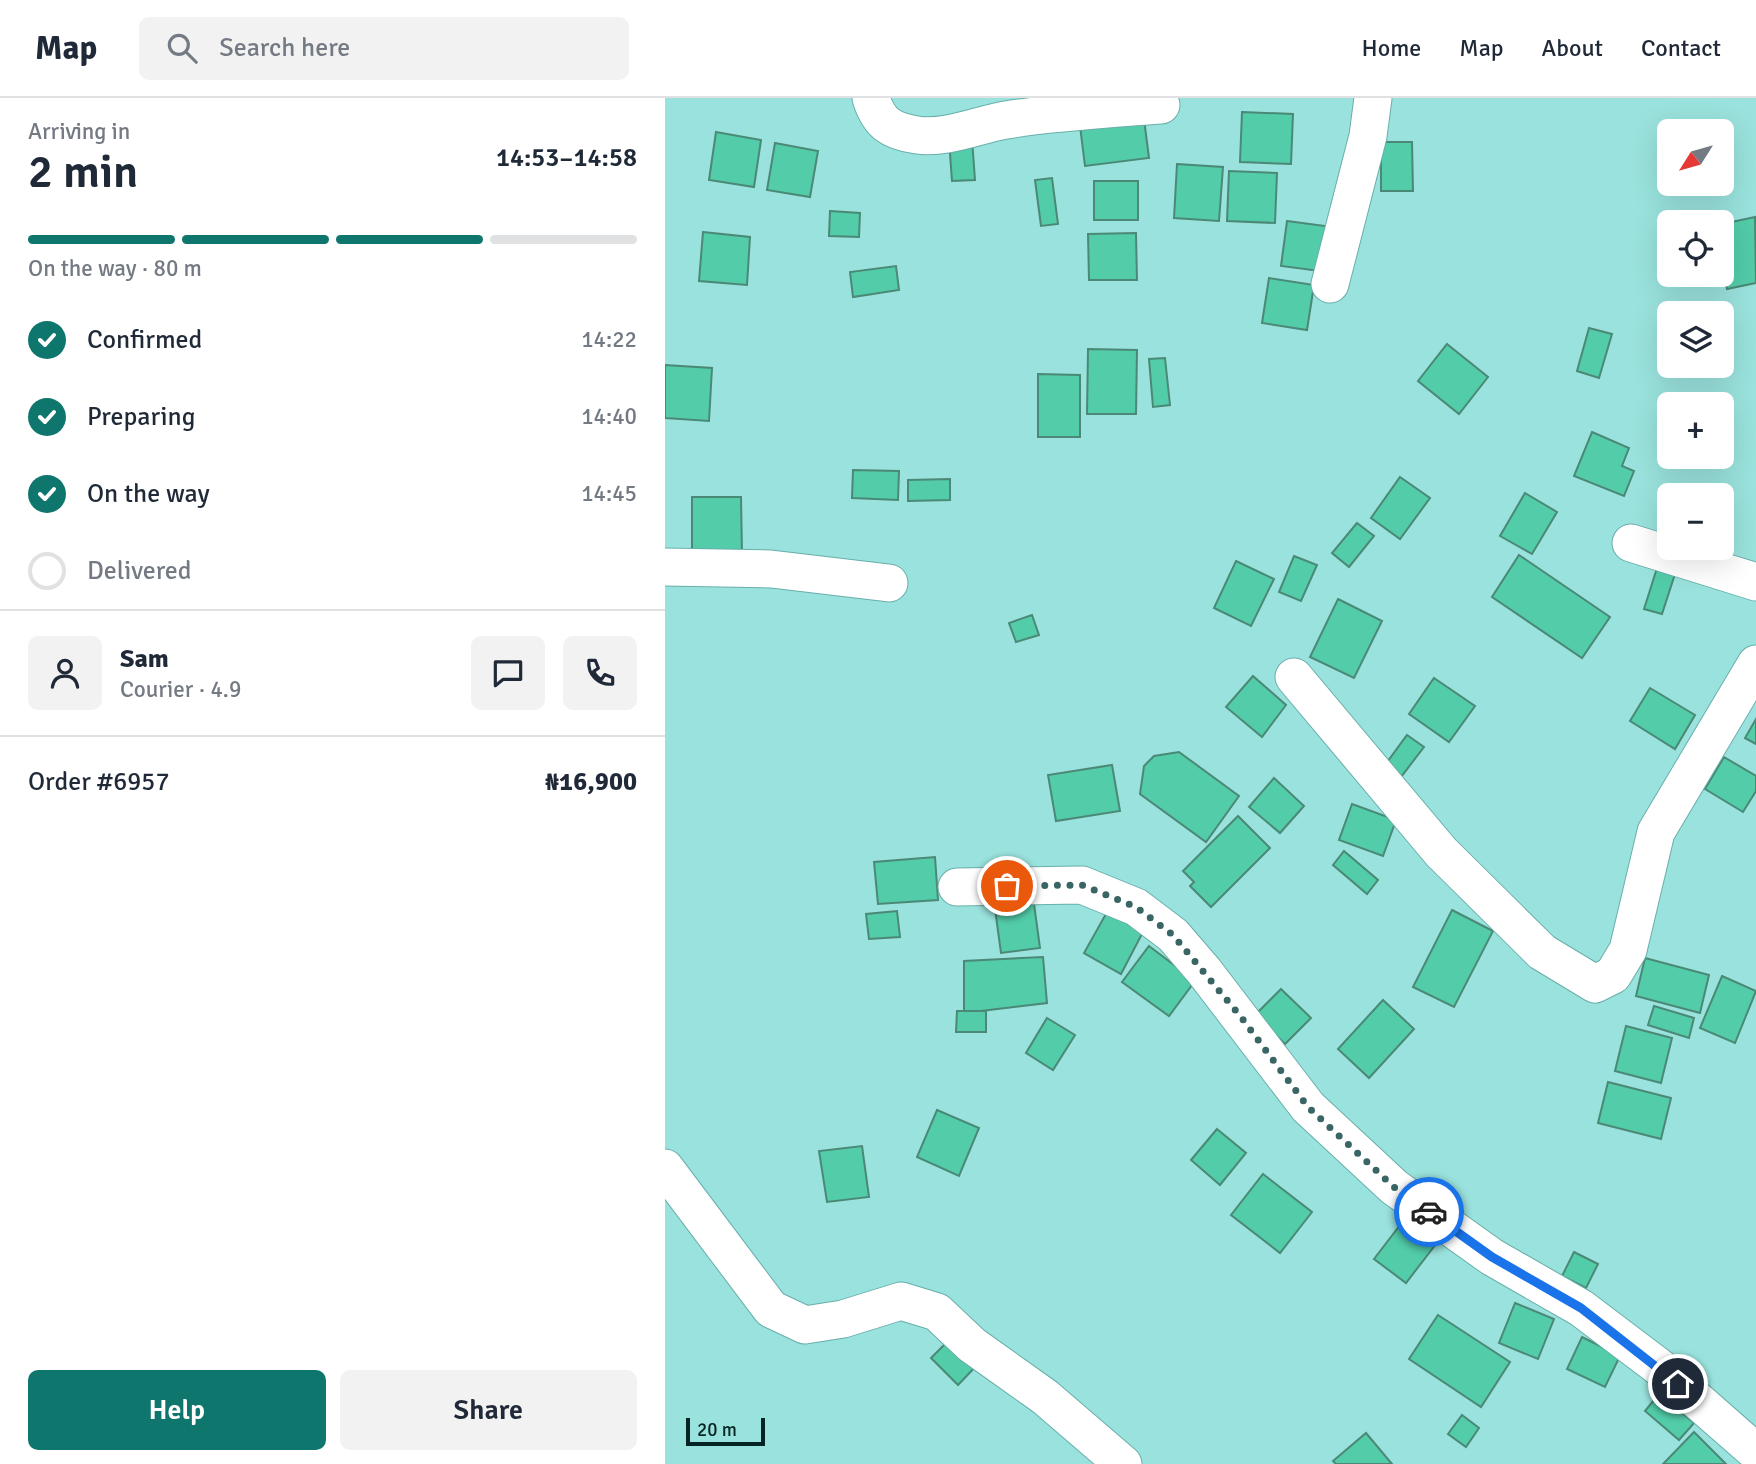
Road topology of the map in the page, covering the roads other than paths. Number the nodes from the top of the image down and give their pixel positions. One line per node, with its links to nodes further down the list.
1 (871, 98): 3 (street)
2 (1373, 98): 4 (street)
3 (1161, 105)
4 (1329, 284)
5 (1631, 543): 7 (street)
6 (665, 567): 8 (street)
7 (1756, 582)
8 (890, 583)
9 (1756, 664): 10 (street)
10 (1294, 677)
11 (957, 887): 13 (street)
12 (665, 1168): 14 (street)
13 (1756, 1452)
14 (1123, 1464)

